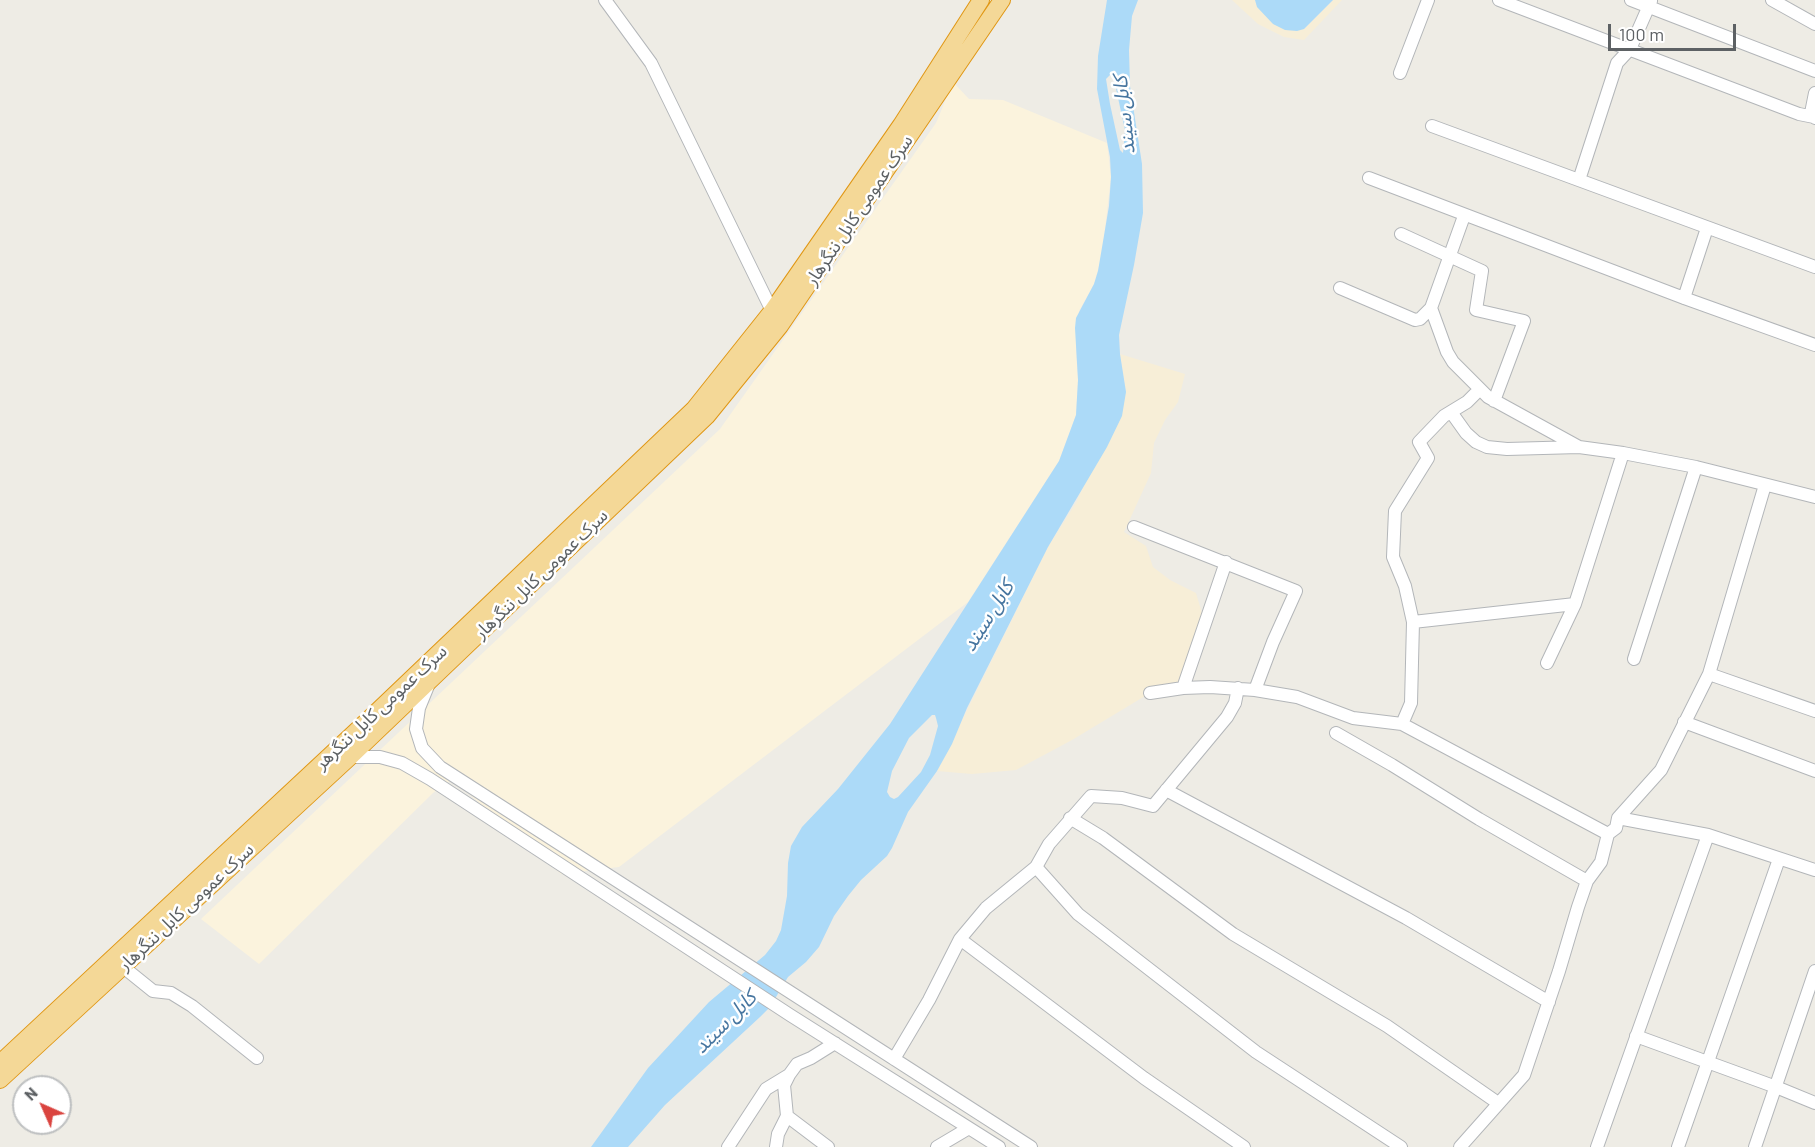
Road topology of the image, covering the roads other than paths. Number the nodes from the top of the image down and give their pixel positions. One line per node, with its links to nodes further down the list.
1 (605, 0): 26 (street)
2 (981, 0): 26 (highway, سرک عمومی کابل ننگرهار)
3 (1002, 0): 26 (highway, سرک عمومی کابل ننگرهار)
4 (1428, 0): 12 (street)
5 (1498, 0): 10 (street)
6 (1631, 0): 8 (street)
7 (1772, 0): 9 (street)
8 (1650, 3): 10 (street); 11 (street)
9 (1815, 24)
10 (1630, 50): 14 (street); 17 (street)
11 (1815, 70)
12 (1400, 73)
13 (1815, 93): 14 (street)
14 (1815, 118)
15 (1432, 126): 17 (street)
16 (1369, 178): 18 (street)
17 (1579, 180): 19 (street)
18 (1464, 216): 21 (street); 24 (street)
19 (1707, 228): 22 (street); 24 (street)
20 (1401, 234): 21 (street)
21 (1450, 257): 25 (street); 29 (street)
22 (1815, 267)
23 (1340, 288): 25 (street)
24 (1684, 298): 27 (street)
25 (1431, 308): 28 (street)
26 (776, 318): 43 (highway, سرک عمومی کابل ننگرهار); 72 (highway, سرک عمومی کابل ننگرهر)
27 (1815, 345)
28 (1480, 389): 29 (street); 30 (street)
29 (1494, 400): 31 (street)
30 (1451, 412): 31 (street); 39 (street)
31 (1580, 447): 32 (street)
32 (1623, 453): 33 (street); 38 (street)
33 (1696, 467): 34 (street); 40 (street)
34 (1765, 485): 35 (street); 42 (street)
35 (1815, 497)
36 (1134, 526): 37 (street)
37 (1226, 562): 44 (street); 46 (street)
38 (1575, 604): 39 (street); 41 (street)
39 (1413, 622): 50 (street)
40 (1634, 660)
41 (1548, 663)
42 (1709, 674): 48 (street); 49 (street)
43 (430, 679): 52 (highway, سرک عمومی کابل ننگرهار); 70 (street)
44 (1183, 688): 45 (street); 47 (street)
45 (1238, 688): 46 (street); 54 (street)
46 (1255, 690): 50 (street)
47 (1150, 693)
48 (1815, 711)
49 (1684, 722): 53 (street); 56 (street)
50 (1402, 724): 57 (street)
51 (1336, 733): 62 (street)
52 (350, 757): 64 (highway, سرک عمومی کابل ننگرهار); 68 (street)
53 (1815, 771)
54 (1166, 790): 55 (street); 66 (street)
55 (1070, 818): 60 (street); 75 (street)
56 (1618, 818): 57 (street); 58 (street)
57 (1608, 834): 62 (street)
58 (1708, 835): 59 (street); 67 (street)
59 (1779, 859): 61 (street); 71 (street)
60 (1036, 867): 63 (street); 86 (street)
61 (1815, 870)
62 (1587, 881): 66 (street)
63 (960, 939): 70 (street); 85 (street)
64 (122, 966): 69 (street); 72 (highway, سرک عمومی کابل ننگرهار)
65 (1815, 971): 74 (street)
66 (1549, 1002): 75 (street)
67 (1636, 1036): 71 (street); 88 (street)
68 (835, 1043): 73 (street); 78 (street)
69 (257, 1058)
70 (894, 1059): 84 (street)
71 (1709, 1061): 74 (street); 89 (street)
72 (4, 1065)
73 (789, 1075): 77 (street); 79 (street)
74 (1776, 1086): 76 (street); 90 (street)
75 (1498, 1103): 87 (street)
76 (1815, 1103)
77 (787, 1116): 80 (street); 81 (street)
78 (969, 1128): 82 (street); 83 (street)
79 (728, 1147)
80 (776, 1147)
81 (828, 1147)
82 (937, 1147)
83 (999, 1147)
84 (1031, 1147)
85 (1244, 1147)
86 (1401, 1147)
87 (1460, 1147)
88 (1597, 1147)
89 (1678, 1147)
90 (1755, 1147)

